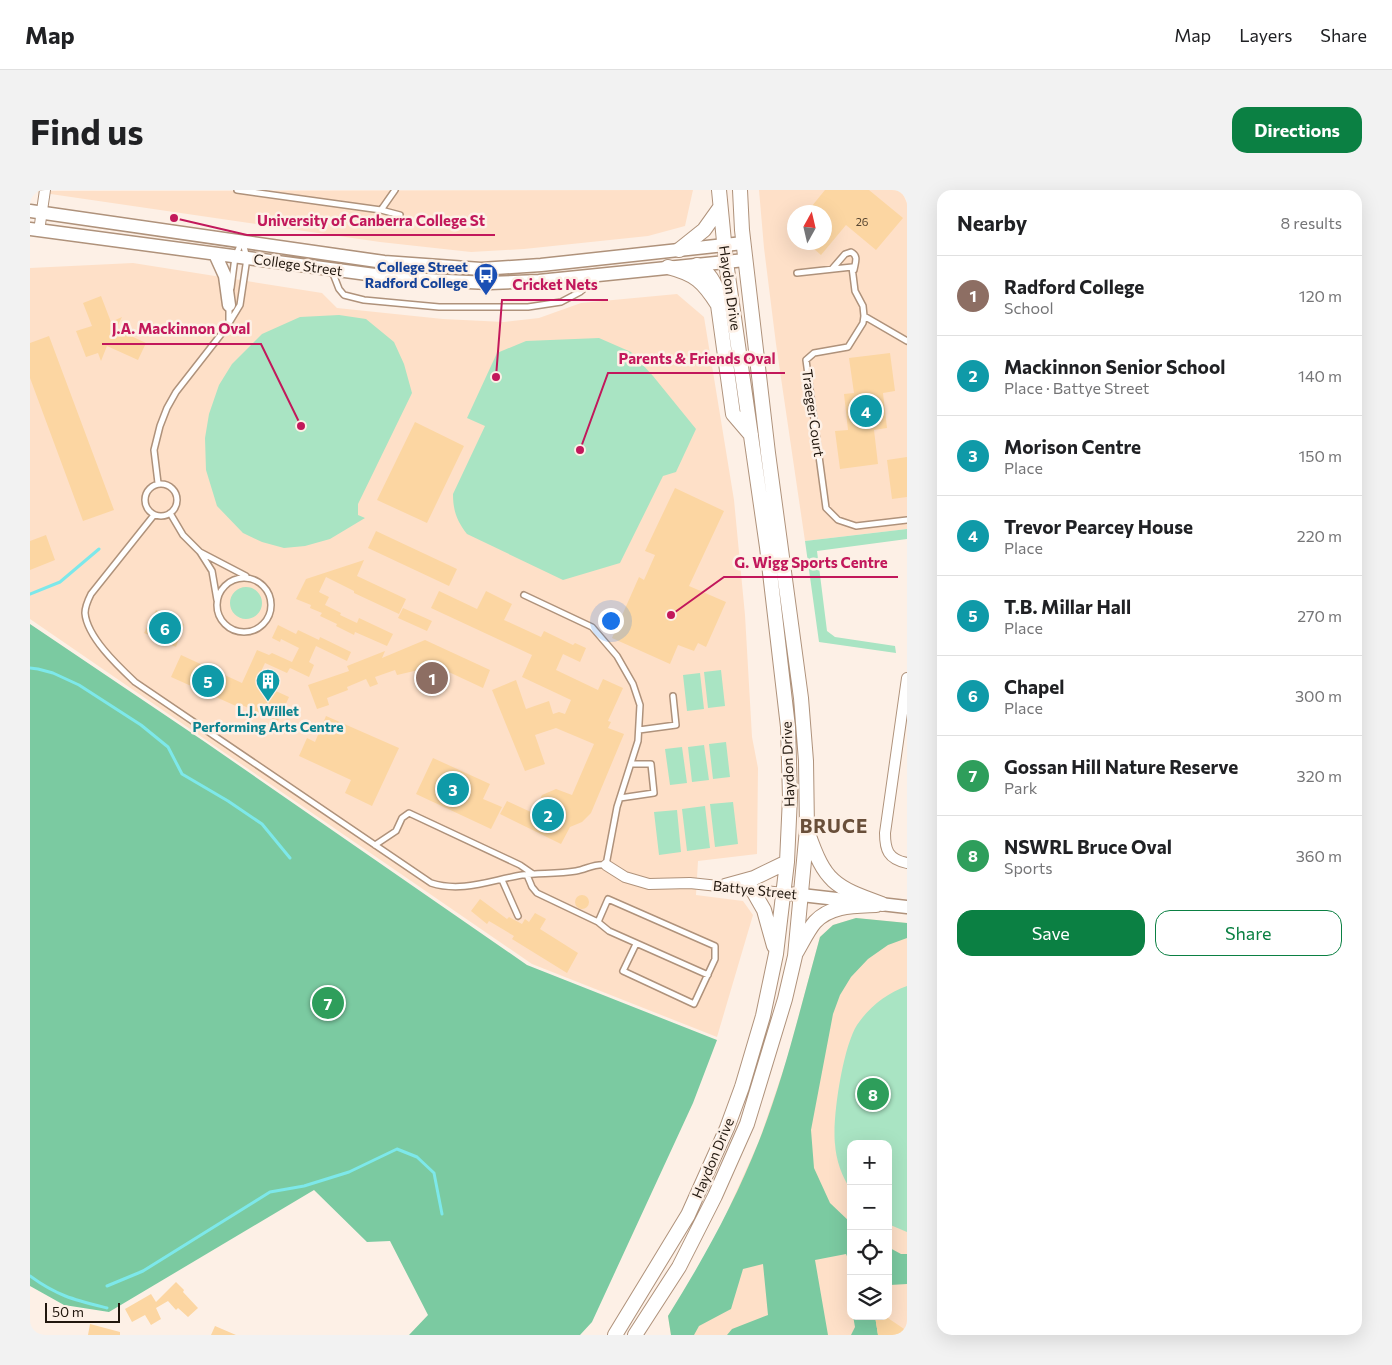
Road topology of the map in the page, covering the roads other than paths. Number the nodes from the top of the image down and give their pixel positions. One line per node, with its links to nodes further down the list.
1 (45, 190): 8 (street)
2 (237, 190): 7 (lane)
3 (395, 190): 7 (lane)
4 (718, 190): 6 (main road, Haydon Drive)
5 (740, 190): 12 (main road, Haydon Drive)
6 (719, 209): 13 (main road, Haydon Drive); 14 (main road)
7 (381, 210): 9 (lane)
8 (36, 212): 10 (street); 11 (street, College Street)
9 (400, 214)
10 (35, 230): 15 (street, College Street)
11 (242, 241): 14 (street, College Street); 16 (lane); 16 (lane)
12 (744, 243): 13 (street, College Street); 17 (main road, Haydon Drive)
13 (724, 245): 14 (street, College Street); 18 (main road, Haydon Drive)
14 (679, 250)
15 (215, 254): 16 (street, College Street); 26 (street)
16 (241, 257): 21 (street, College Street); 26 (lane); 28 (lane)
17 (745, 260): 18 (street, College Street); 45 (main road, Haydon Drive)
18 (726, 262): 19 (street, College Street); 30 (main road, Haydon Drive)
19 (697, 265): 20 (street, College Street); 30 (main road)
20 (668, 267): 24 (street, College Street); 31 (main road)
21 (331, 269): 24 (street, College Street); 24 (lane)
22 (832, 269): 23 (lane); 25 (lane); 25 (lane)
23 (798, 273)
24 (599, 275)
25 (853, 276): 27 (lane)
26 (229, 305): 28 (lane)
27 (864, 316): 29 (lane); 35 (lane, Traeger Court)
28 (229, 324): 32 (lane)
29 (907, 341)
30 (744, 385): 31 (main road, Haydon Drive)
31 (751, 435): 47 (main road, Haydon Drive)
32 (158, 483): 33 (lane); 34 (lane)
33 (170, 513): 34 (lane); 36 (lane)
34 (154, 515): 46 (lane)
35 (907, 520)
36 (200, 552): 37 (lane); 39 (lane)
37 (250, 578): 39 (lane); 39 (lane)
38 (524, 595): 42 (lane)
39 (218, 600)
40 (907, 678): 48 (street)
41 (673, 696): 42 (lane)
42 (639, 730): 43 (lane)
43 (632, 764): 44 (lane); 44 (lane)
44 (620, 798): 49 (lane)
45 (807, 829): 55 (main road, Haydon Drive); 56 (main road)
46 (375, 845): 50 (lane); 51 (lane)
47 (787, 862): 52 (main road); 54 (main road, Haydon Drive)
48 (907, 863)
49 (606, 865): 50 (lane); 52 (street, Battye Street)
50 (530, 874): 51 (lane); 59 (lane)
51 (502, 880): 58 (lane)
52 (725, 886): 53 (street, Battye Street)
53 (752, 889): 54 (street, Battye Street); 61 (main road)
54 (784, 893): 55 (street, Battye Street); 61 (main road, Haydon Drive)
55 (800, 895): 56 (street, Battye Street); 62 (main road, Haydon Drive)
56 (882, 904): 57 (street, Battye Street); 62 (main road)
57 (907, 907)
58 (518, 916)
59 (598, 922): 60 (lane); 63 (lane)
60 (636, 944): 63 (lane); 63 (lane)
61 (776, 954): 64 (main road, Haydon Drive)
62 (795, 956): 64 (main road, Haydon Drive)
63 (708, 975)
64 (628, 1333)

